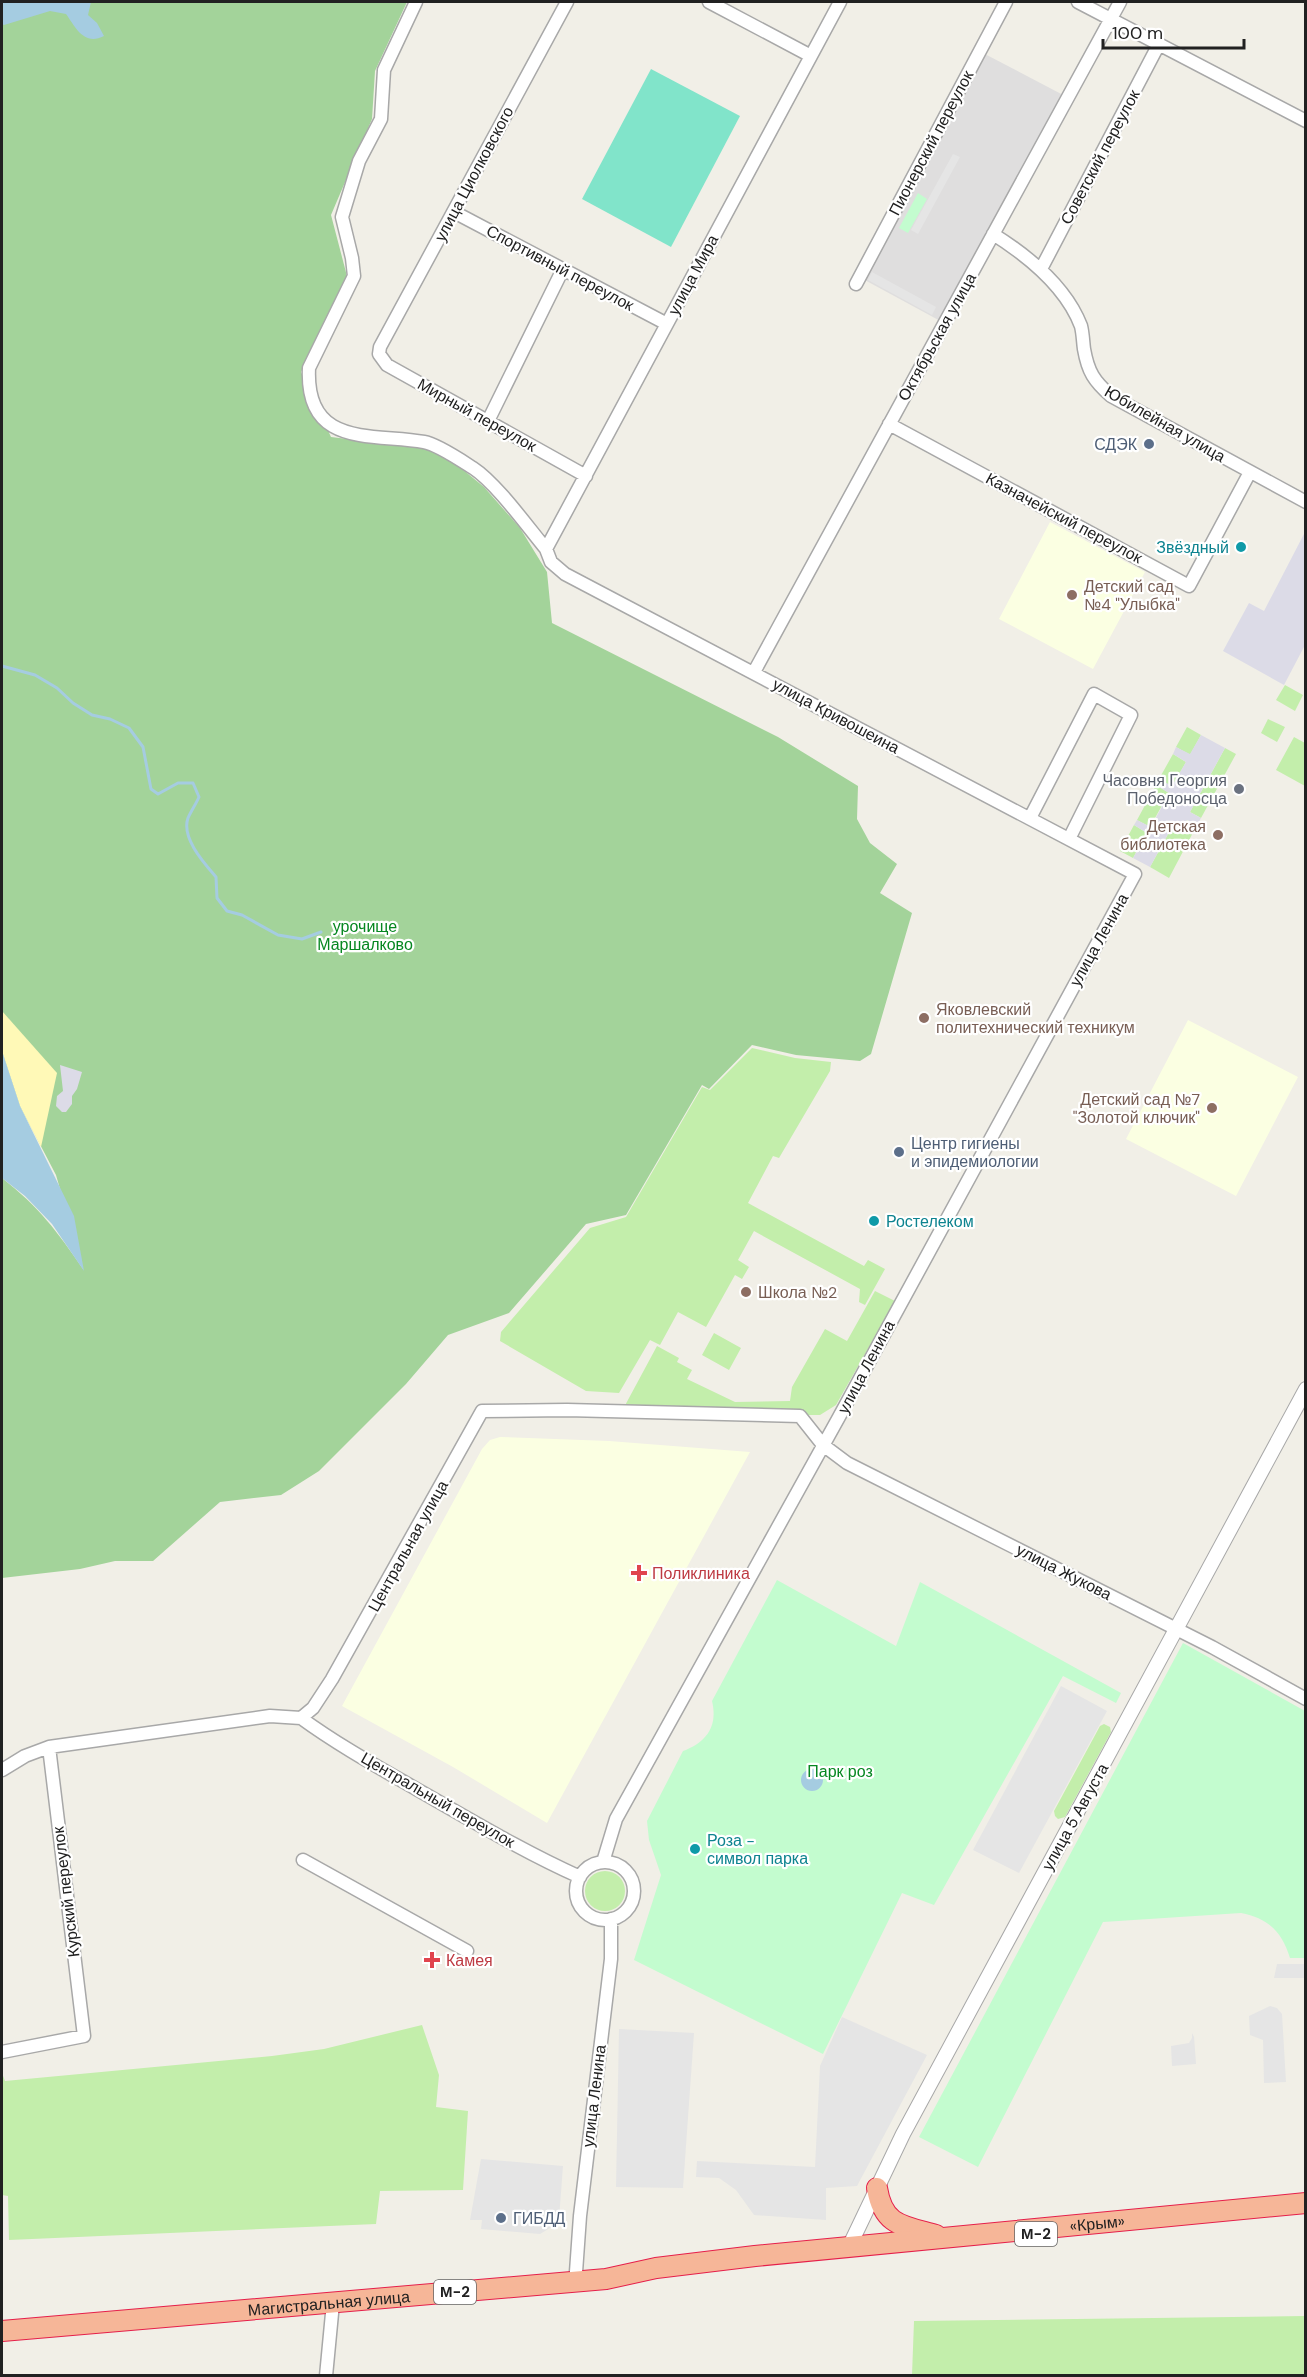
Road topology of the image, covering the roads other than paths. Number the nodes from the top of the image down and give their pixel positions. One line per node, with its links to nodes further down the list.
1 (416, 2): 24 (street, улица Кривошеина)
2 (567, 2): 12 (street, улица Циолковского)
3 (709, 2): 10 (street)
4 (840, 2): 10 (street, улица Мира)
5 (1006, 2): 16 (street, Пионерский переулок)
6 (1078, 2): 8 (street)
7 (1120, 2): 8 (street, Октябрьская улица)
8 (1111, 19): 9 (street); 13 (street, Октябрьская улица)
9 (1160, 44): 11 (street); 15 (street, Советский переулок)
10 (811, 56): 17 (street, улица Мира)
11 (1305, 121)
12 (454, 212): 14 (street, Спортивный переулок); 18 (street, улица Циолковского)
13 (993, 234): 15 (street, Юбилейная улица); 20 (street, Октябрьская улица)
14 (563, 269): 17 (street, Спортивный переулок); 19 (street)
15 (1041, 269): 21 (street, Юбилейная улица)
16 (856, 284)
17 (667, 324): 22 (street, улица Мира)
18 (380, 347): 19 (street, Мирный переулок)
19 (488, 421): 22 (street, Мирный переулок)
20 (889, 424): 21 (street, Казначейский переулок); 25 (street, Октябрьская улица)
21 (1250, 472): 23 (street, Юбилейная улица)
22 (585, 476): 24 (street, улица Мира)
23 (1305, 502)
24 (546, 549): 25 (street, улица Кривошеина)
25 (754, 672): 26 (street, улица Кривошеина)
26 (1030, 819): 27 (street, улица Кривошеина); 27 (street)
27 (1069, 839): 28 (street, улица Кривошеина)
28 (1135, 874): 30 (street, улица Ленина)
29 (1305, 1389): 31 (street, улица 5 Августа)
30 (824, 1445): 31 (street, улица Жукова); 33 (street, Центральная улица); 37 (street, улица Ленина)
31 (1177, 1629): 32 (street, улица Жукова); 42 (street, улица 5 Августа)
32 (1305, 1699)
33 (301, 1718): 34 (street); 38 (street, Центральный переулок)
34 (49, 1747): 35 (street); 41 (street, Курский переулок)
35 (2, 1770)
36 (303, 1860): 40 (street)
37 (603, 1862): 38 (street); 39 (street)
38 (580, 1877): 39 (street)
39 (611, 1919): 49 (street, улица Ленина)
40 (467, 1950)
41 (2, 2052)
42 (877, 2188): 45 (highway); 47 (street, улица 5 Августа)
43 (1305, 2204): 45 (highway, «Крым» / М-2)
44 (1305, 2208): 46 (highway, «Крым» / М-2)
45 (947, 2238): 46 (highway, «Крым» / М-2)
46 (890, 2245): 47 (highway, «Крым» / М-2)
47 (849, 2247): 48 (highway, Магистральная улица / М-2)
48 (656, 2268): 49 (highway, Магистральная улица / М-2); 50 (highway, Магистральная улица / М-2)
49 (576, 2272): 51 (highway, Магистральная улица / М-2)
50 (333, 2303): 52 (highway, Магистральная улица / М-2); 53 (street)
51 (2, 2322)
52 (2, 2331)
53 (326, 2376)

